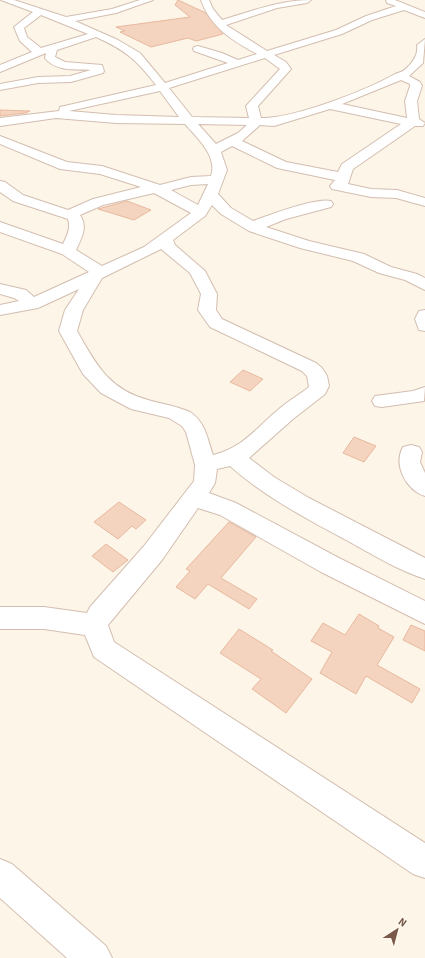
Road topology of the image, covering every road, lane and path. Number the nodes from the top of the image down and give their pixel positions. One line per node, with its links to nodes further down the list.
1 (5, 0): 7 (street)
2 (149, 0): 10 (street)
3 (205, 0): 11 (street)
4 (307, 0): 11 (street)
5 (385, 0): 8 (street)
6 (425, 5): 8 (street)
7 (38, 7): 10 (street); 13 (street)
8 (406, 8): 9 (street); 19 (street)
9 (425, 15)
10 (64, 20): 14 (street)
11 (220, 24): 19 (street)
12 (6, 27): 13 (street)
13 (19, 30): 18 (street)
14 (97, 34): 16 (street); 24 (street)
15 (425, 42): 22 (street)
16 (53, 47): 18 (street); 23 (street)
17 (198, 49): 20 (street)
18 (40, 52): 21 (street)
19 (266, 55): 20 (street); 29 (street)
20 (238, 64): 24 (street)
21 (0, 70)
22 (400, 76): 25 (street); 30 (street)
23 (0, 87)
24 (162, 87): 26 (street); 27 (street)
25 (330, 105): 29 (street); 30 (street)
26 (56, 114): 27 (street); 28 (street)
27 (188, 120): 29 (street); 33 (street)
28 (0, 122)
29 (256, 123): 32 (street)
30 (419, 123): 34 (street)
31 (0, 140): 37 (street)
32 (232, 141): 33 (street); 34 (street)
33 (214, 150): 35 (street)
34 (342, 177): 39 (street)
35 (217, 180): 37 (street); 38 (street)
36 (0, 185): 42 (street)
37 (158, 189): 41 (street); 42 (street)
38 (211, 195): 41 (street); 43 (street)
39 (425, 202)
40 (326, 204): 43 (street)
41 (200, 213): 45 (street)
42 (68, 214): 46 (street)
43 (252, 227): 48 (street)
44 (0, 228): 46 (street)
45 (164, 239): 47 (street); 57 (street)
46 (68, 251): 47 (street)
47 (98, 274): 50 (street); 58 (street)
48 (425, 285)
49 (0, 289): 50 (street)
50 (32, 304): 51 (street)
51 (0, 310)
52 (425, 315): 53 (street)
53 (425, 326)
54 (425, 393): 55 (street)
55 (382, 402)
56 (411, 452): 59 (street)
57 (234, 457): 58 (street); 61 (street)
58 (207, 464): 60 (street)
59 (425, 488)
60 (192, 499): 62 (street); 64 (street)
61 (425, 569)
62 (425, 613)
63 (0, 618): 64 (street)
64 (95, 625): 65 (street)
65 (425, 862)
66 (0, 876): 67 (street)
67 (94, 958)

